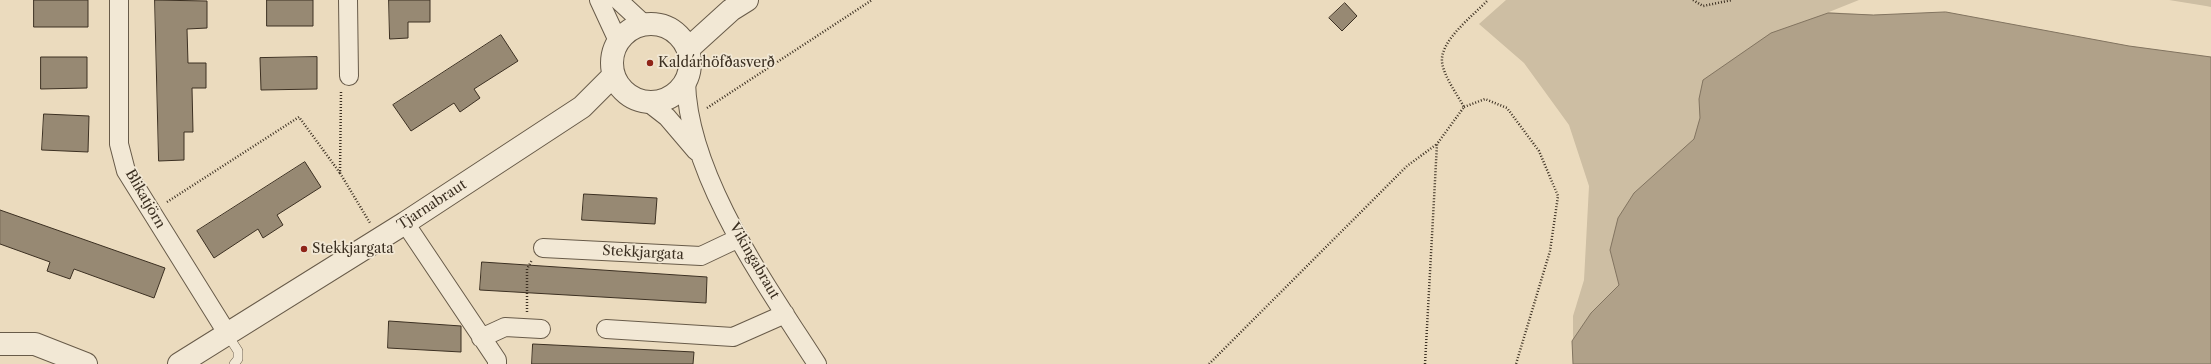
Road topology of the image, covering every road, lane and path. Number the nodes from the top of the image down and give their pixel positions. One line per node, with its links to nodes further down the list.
1 (118, 0): 25 (street, Blikatjörn)
2 (348, 0): 14 (street)
3 (599, 0): 12 (street)
4 (618, 0): 10 (street)
5 (872, 0): 21 (path)
6 (1488, 0): 20 (path)
7 (1693, 0): 8 (path)
8 (1732, 0)
9 (739, 5): 11 (street); 13 (street)
10 (644, 24): 11 (street); 12 (street)
11 (674, 31): 13 (street)
12 (618, 41): 15 (street)
13 (688, 49): 16 (street)
14 (349, 76): 24 (path)
15 (614, 76): 17 (street); 19 (street, Tjarnabraut)
16 (686, 82): 18 (street); 21 (street, Vikingabraut)
17 (628, 96): 18 (street); 19 (street, Tjarnabraut)
18 (649, 103): 23 (street, Vikingabraut)
19 (582, 107): 26 (street, Tjarnabraut)
20 (1464, 107): 22 (path); 43 (path)
21 (690, 117): 23 (street, Vikingabraut)
22 (1437, 144): 41 (path); 42 (path)
23 (699, 155): 27 (street, Vikingabraut)
24 (340, 173): 25 (path); 28 (path)
25 (151, 212): 33 (street, Blikatjörn)
26 (404, 223): 28 (street, Tjarnabraut); 34 (street)
27 (739, 238): 29 (street, Stekkjargata); 30 (street, Vikingabraut)
28 (379, 239): 33 (street, Tjarnabraut)
29 (543, 248): 31 (path)
30 (785, 314): 32 (street); 40 (street, Vikingabraut)
31 (534, 329): 34 (street)
32 (606, 329)
33 (227, 333): 37 (street, Tjarnabraut); 38 (lane)
34 (481, 338): 39 (street)
35 (0, 344): 36 (street)
36 (86, 364)
37 (179, 364)
38 (234, 364)
39 (497, 364)
40 (817, 364)
41 (1209, 364)
42 (1425, 364)
43 (1516, 364)

